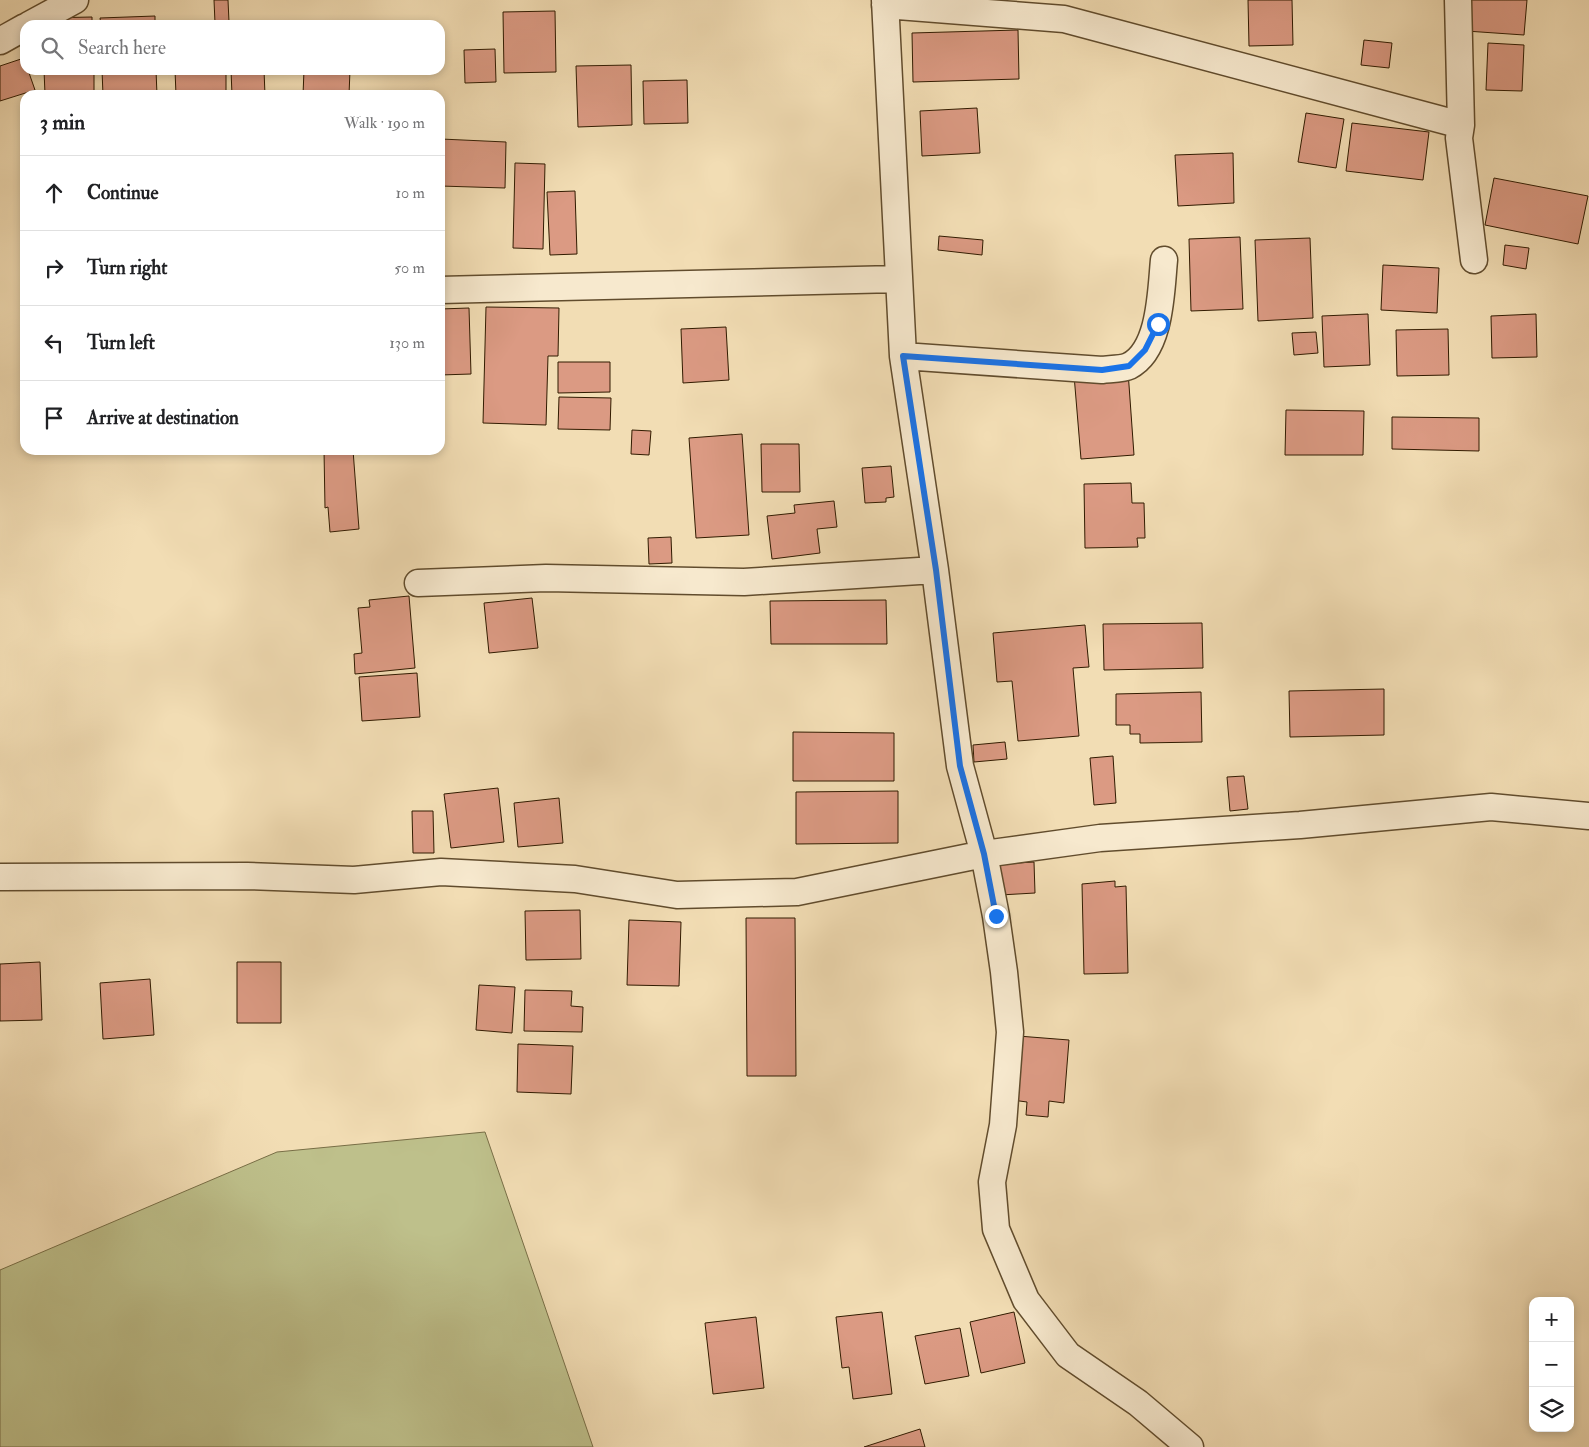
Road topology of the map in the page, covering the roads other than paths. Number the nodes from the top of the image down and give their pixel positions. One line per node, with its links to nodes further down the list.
1 (75, 0): 4 (street)
2 (1458, 0): 7 (street)
3 (885, 3): 7 (street); 10 (street)
4 (39, 20)
5 (20, 31): 6 (street)
6 (0, 41)
7 (1461, 125): 9 (street)
8 (1164, 260): 12 (street)
9 (1474, 260)
10 (897, 279): 11 (street); 12 (street)
11 (445, 290)
12 (903, 356): 13 (street)
13 (936, 570): 14 (street); 16 (street)
14 (418, 583)
15 (1589, 816): 16 (street)
16 (984, 854): 17 (street); 18 (street)
17 (0, 878)
18 (1190, 1447)

